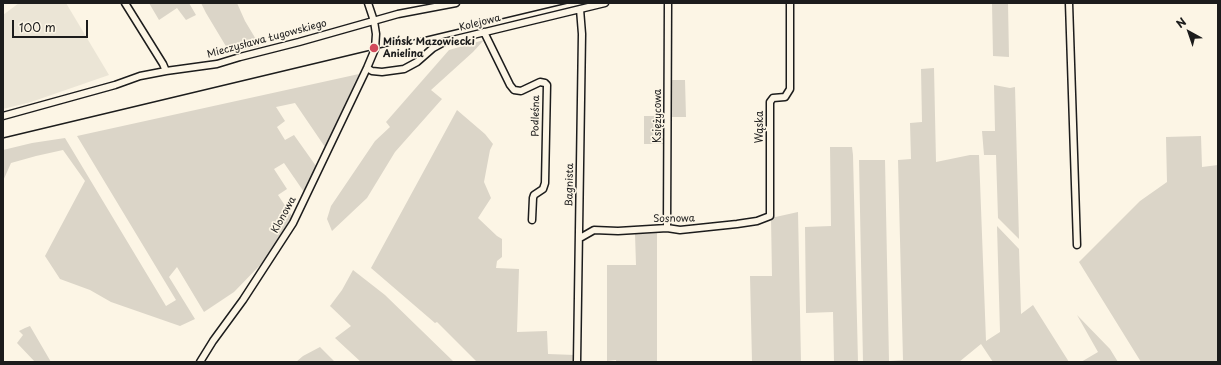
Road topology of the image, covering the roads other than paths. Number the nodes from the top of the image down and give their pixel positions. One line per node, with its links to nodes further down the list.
1 (125, 3): 12 (street)
2 (368, 3): 9 (street, Klonowa)
3 (456, 3): 9 (street, Mieczysława Ługowskiego)
4 (605, 3): 8 (street, Kolejowa)
5 (668, 3): 16 (street, Księżycowa)
6 (790, 3): 14 (street, Wąska)
7 (1069, 3): 18 (street)
8 (580, 9): 10 (street, Kolejowa); 17 (street, Bagnista)
9 (374, 21): 11 (street, Klonowa); 12 (street, Mieczysława Ługowskiego)
10 (484, 32): 11 (street, Kolejowa); 15 (street, Podleśna)
11 (367, 68): 19 (street, Klonowa)
12 (166, 71): 13 (street, Mieczysława Ługowskiego)
13 (3, 116)
14 (770, 216): 16 (street, Sosnowa)
15 (532, 220)
16 (667, 228): 17 (street, Sosnowa)
17 (580, 238): 20 (street, Bagnista)
18 (1077, 245)
19 (200, 362)
20 (577, 362)

